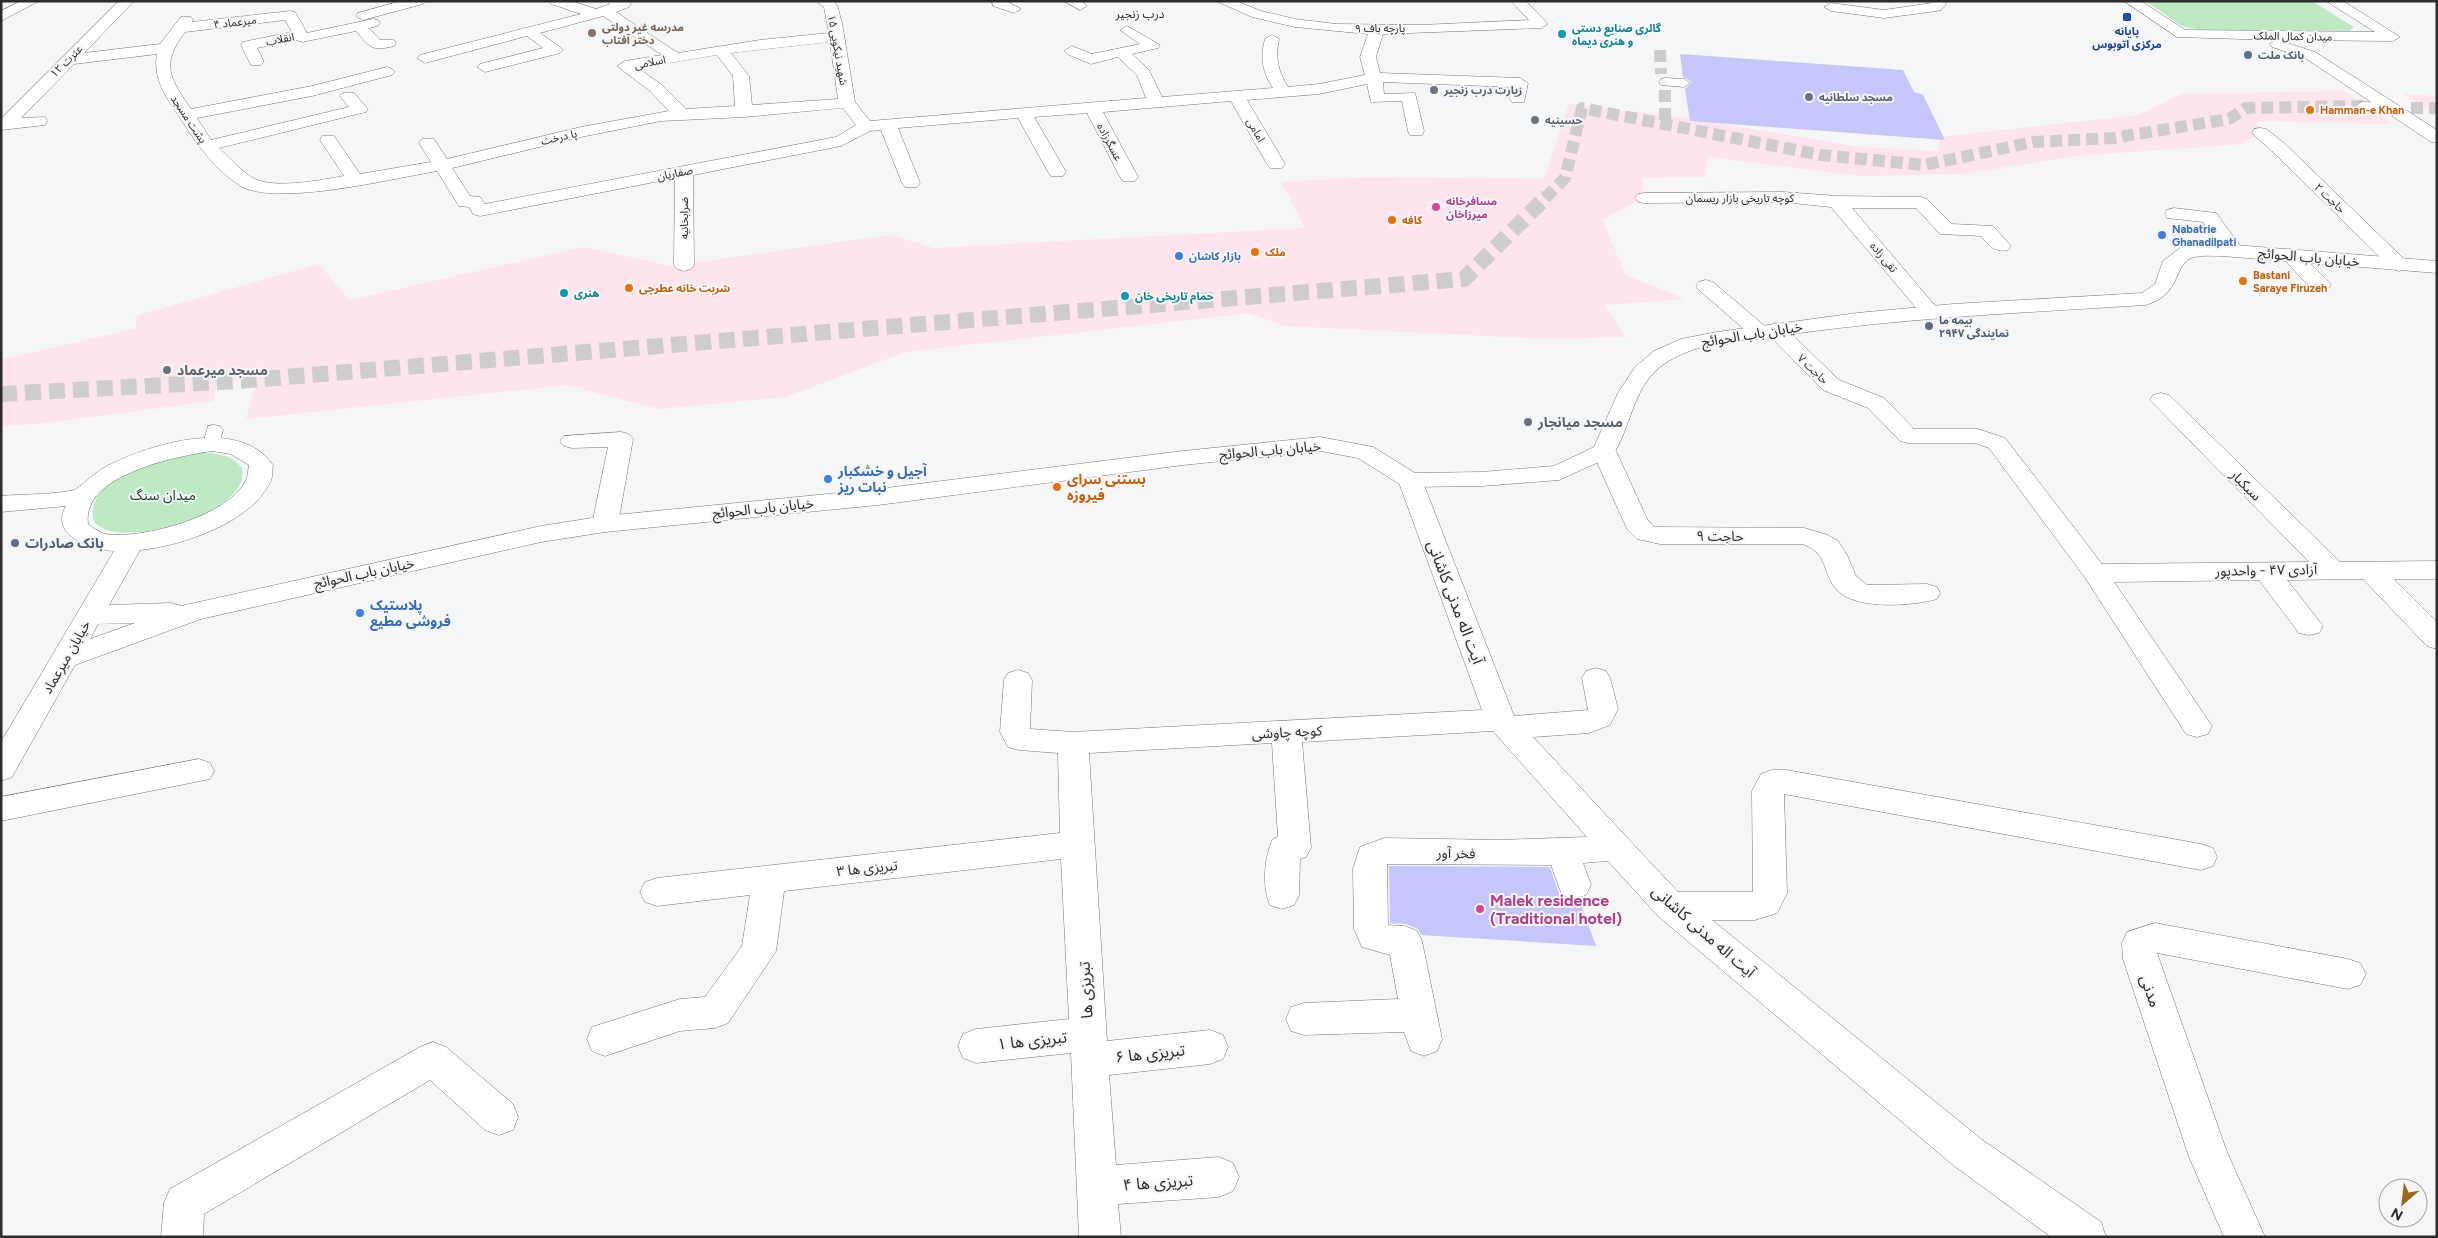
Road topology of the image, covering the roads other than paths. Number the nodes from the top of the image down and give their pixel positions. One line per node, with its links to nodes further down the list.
1 (32, 1): 15 (street)
2 (127, 1): 32 (street, عترت ۱۲)
3 (418, 1): 16 (street)
4 (556, 1): 13 (street)
5 (823, 1): 23 (street, شهید نیکویی ۱۵)
6 (1223, 1): 17 (street, پارچه باف ۹)
7 (1518, 1): 17 (street, پارچه باف ۹)
8 (1937, 1): 12 (street)
9 (2131, 1): 21 (street, میدان کمال الملک)
10 (2333, 1): 22 (street, میدان کمال الملک)
11 (998, 2): 14 (street)
12 (1831, 7)
13 (605, 9): 19 (street); 31 (street)
14 (1014, 9)
15 (1, 17)
16 (361, 21): 20 (street); 25 (street)
17 (1378, 29): 37 (street)
18 (1127, 30): 29 (street)
19 (530, 32): 34 (street); 35 (street)
20 (301, 35): 26 (street, میرعماد ۴); 33 (street, انقلاب)
21 (2255, 36): 22 (street, میدان کمال الملک); 30 (street)
22 (2297, 36): 30 (street)
23 (836, 37): 27 (street, اسلامی); 45 (street, شهید نیکویی ۱۵)
24 (1272, 39): 41 (street)
25 (390, 43)
26 (165, 48): 32 (street); 53 (street, پشت مسجد)
27 (720, 50): 31 (street, اسلامی); 50 (street)
28 (1072, 51): 29 (street)
29 (1121, 52): 44 (street)
30 (2310, 55): 48 (street)
31 (674, 57): 51 (street, اسلامی)
32 (68, 60): 55 (street, عترت ۱۲)
33 (256, 62)
34 (450, 66)
35 (484, 67)
36 (387, 72): 39 (street)
37 (1374, 77): 41 (street); 43 (street); 58 (street)
38 (1664, 82): 40 (street)
39 (345, 83): 53 (street); 63 (street)
40 (1684, 83)
41 (1284, 92): 42 (street)
42 (1237, 97): 44 (street); 65 (street, امامی)
43 (1518, 99)
44 (1156, 102): 47 (street)
45 (847, 103): 49 (street, پا درخت); 57 (street)
46 (2363, 106): 48 (street)
47 (1092, 107): 52 (street); 69 (street, عسگرزاده)
48 (2390, 107): 60 (street)
49 (762, 110): 50 (street, پا درخت); 64 (street)
50 (744, 112): 51 (street, پا درخت)
51 (681, 114): 66 (street, پا درخت)
52 (1024, 114): 56 (street); 68 (street)
53 (185, 115): 63 (street, پشت مسجد)
54 (39, 121): 55 (street)
55 (4, 124)
56 (888, 125): 57 (street); 71 (street)
57 (866, 126): 64 (street, صفاریان)
58 (1416, 131)
59 (2260, 133): 79 (street, حاجت ۲)
60 (2437, 138)
61 (328, 140): 70 (street)
62 (428, 143): 66 (street)
63 (207, 146): 72 (street, پشت مسجد)
64 (791, 151): 67 (street, صفاریان)
65 (1276, 164)
66 (443, 165): 67 (street, صفاریان); 70 (street, پا درخت)
67 (684, 171): 80 (street, ضرابخانیه)
68 (1057, 172)
69 (1129, 177)
70 (355, 180): 72 (street, پا درخت)
71 (911, 182)
72 (274, 188)
73 (1644, 198): 74 (street, کوچه تاریخی بازار ريسمان)
74 (1837, 202): 76 (street, کوچه تاریخی بازار ريسمان); 84 (street, تقی زاده)
75 (2174, 214): 77 (street)
76 (2001, 246)
77 (2234, 251): 78 (street, خیابان باب الحوائج); 84 (street, خیابان باب الحوائج)
78 (2291, 255): 79 (street, خیابان باب الحوائج); 82 (street)
79 (2399, 265): 81 (street, خیابان باب الحوائج)
80 (684, 266)
81 (2437, 267)
82 (2321, 285)
83 (1706, 286): 85 (street, حاجت ۷)
84 (1930, 312): 85 (street, خیابان باب الحوائج)
85 (1767, 331): 88 (street, خیابان باب الحوائج); 98 (street, حاجت ۷)
86 (2161, 400): 95 (street, سبکبار)
87 (572, 441): 92 (street)
88 (1604, 451): 89 (street); 99 (street, حاجت ۹)
89 (1410, 480): 92 (street, خیابان باب الحوائج); 107 (street, آیت اله مدنی کاشانی)
90 (83, 497): 91 (street); 93 (street); 93 (street)
91 (1, 504)
92 (605, 524): 100 (street, خیابان باب الحوائج)
93 (131, 543): 101 (street, خیابان میرعماد)
94 (2265, 570): 95 (street, آزادی ۴۷ - واحدپور); 98 (street, آزادی ۴۷ - واحدپور); 102 (street)
95 (2331, 570): 96 (street, آزادی ۴۷ - واحدپور)
96 (2369, 570): 97 (street, آزادی ۴۷ - واحدپور); 103 (street)
97 (2437, 570)
98 (2094, 573): 108 (street)
99 (1927, 593)
100 (195, 610): 101 (street); 104 (street)
101 (90, 615): 104 (street, خیابان میرعماد)
102 (2309, 626)
103 (2437, 639)
104 (66, 658): 111 (street, خیابان میرعماد)
105 (1596, 678): 107 (street, کوچه چاوشی)
106 (1018, 680): 110 (street, کوچه چاوشی)
107 (1504, 724): 109 (street, کوچه چاوشی); 115 (street, آیت اله مدنی کاشانی)
108 (2197, 726)
109 (1286, 732): 110 (street, کوچه چاوشی); 121 (street)
110 (1074, 742): 114 (street, تبریزی ها)
111 (1, 769)
112 (199, 771): 113 (street)
113 (1, 808)
114 (1077, 844): 118 (street, تبریزی ها ۳); 127 (street, تبریزی ها)
115 (1614, 847): 116 (street, فخر آور); 122 (street, آیت اله مدنی کاشانی)
116 (1563, 853): 119 (street); 124 (street, فخر آور)
117 (2201, 857): 122 (street)
118 (769, 879): 120 (street, تبریزی ها ۳); 125 (street)
119 (1574, 885)
120 (657, 892)
121 (1282, 895)
122 (1670, 906): 134 (street, آیت اله مدنی کاشانی)
123 (2348, 974): 135 (street, مدنی)
124 (1304, 1019)
125 (605, 1039)
126 (976, 1046): 127 (street, تبریزی ها ۱)
127 (1089, 1047): 128 (street, تبریزی ها ۶); 131 (street, تبریزی ها)
128 (1210, 1047)
129 (498, 1117): 132 (street)
130 (1219, 1177): 131 (street, تبریزی ها ۴)
131 (1097, 1186): 133 (street, تبریزی ها)
132 (182, 1237)
133 (1100, 1237)
134 (2086, 1237)
135 (2245, 1237)

